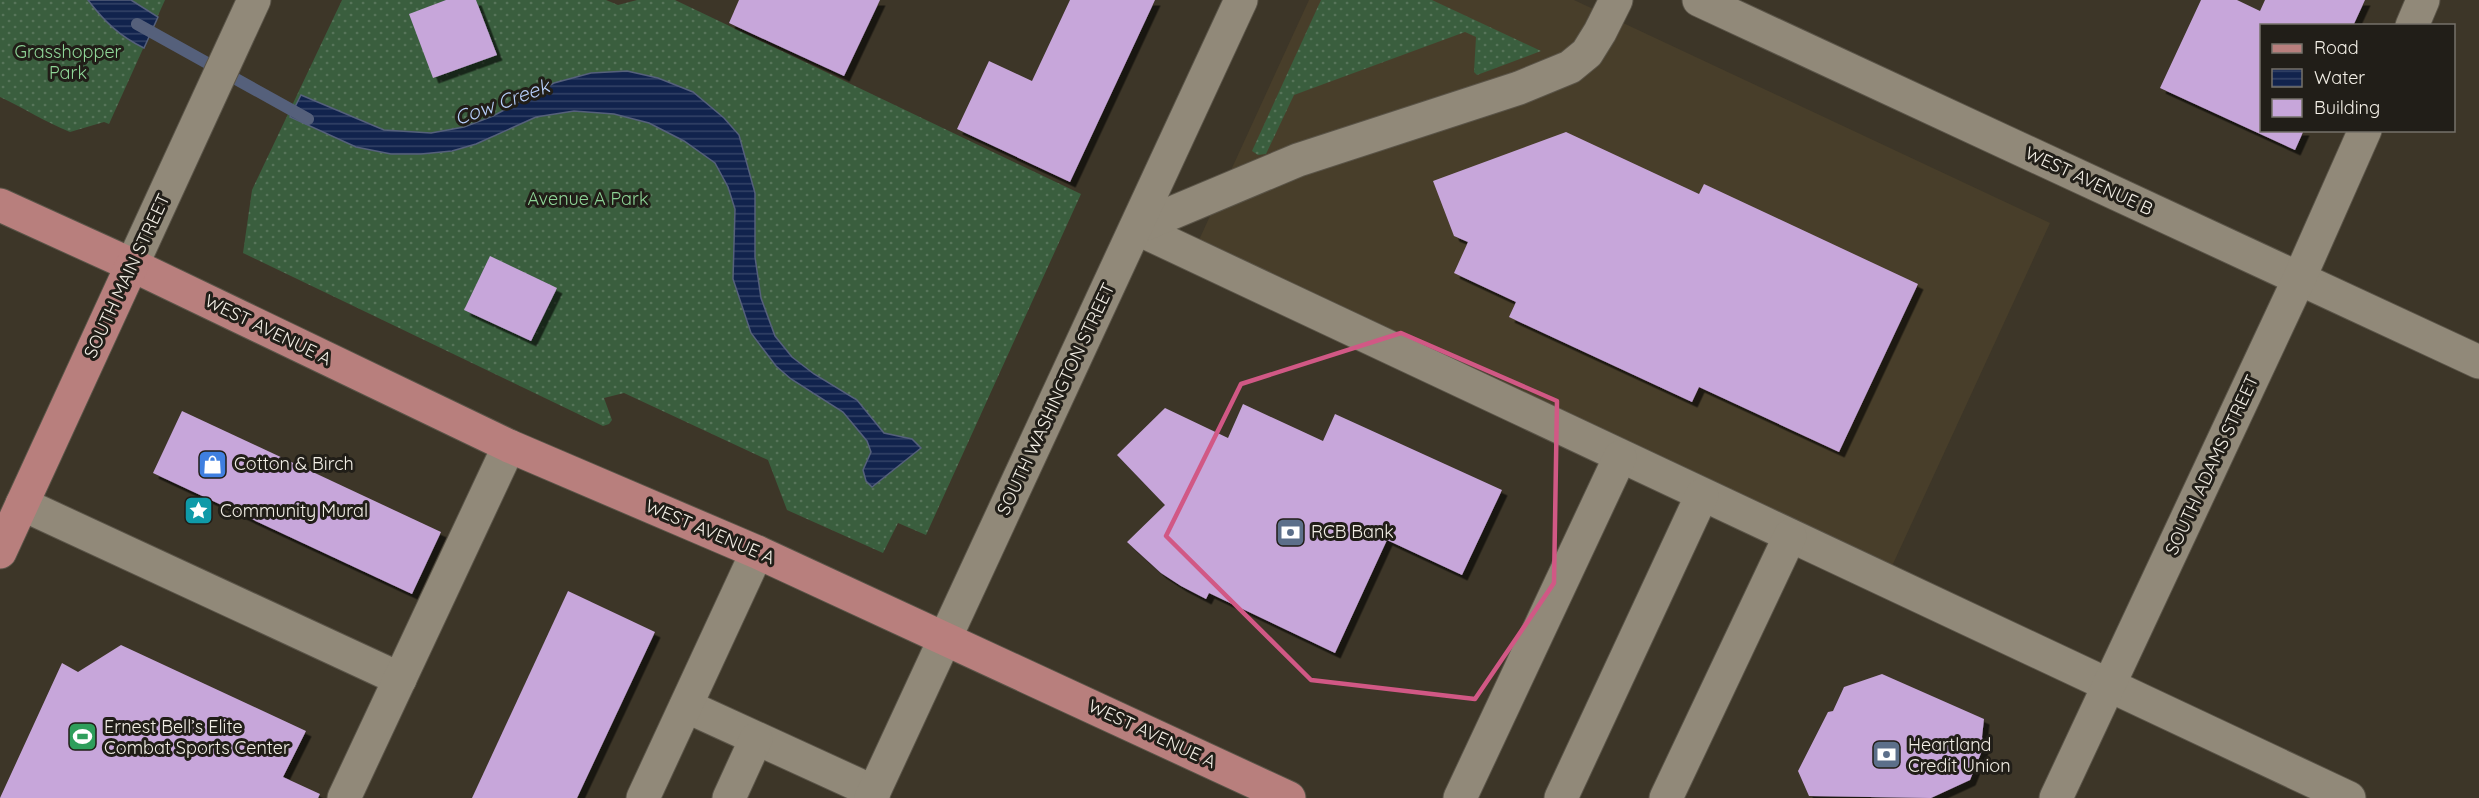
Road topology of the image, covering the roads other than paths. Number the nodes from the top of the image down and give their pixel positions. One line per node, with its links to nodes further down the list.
1 (254, 0): 10 (street, SOUTH MAIN STREET)
2 (1241, 0): 9 (street, SOUTH WASHINGTON STREET)
3 (1616, 0): 9 (street)
4 (1699, 0): 11 (street, WEST AVENUE B)
5 (2423, 0): 6 (street)
6 (2413, 24)
7 (2364, 132): 11 (street, SOUTH ADAMS STREET)
8 (0, 205): 10 (main road, WEST AVENUE A)
9 (1136, 228): 14 (street); 20 (street, SOUTH WASHINGTON STREET)
10 (132, 265): 13 (main road, WEST AVENUE A); 16 (main road, SOUTH MAIN STREET)
11 (2299, 279): 12 (street, WEST AVENUE B); 22 (street, SOUTH ADAMS STREET)
12 (2479, 362)
13 (509, 446): 19 (main road, WEST AVENUE A); 21 (street)
14 (1620, 457): 15 (street); 30 (street)
15 (1702, 495): 17 (street); 31 (street)
16 (22, 504): 18 (main road, SOUTH MAIN STREET); 21 (street)
17 (1790, 536): 22 (street); 32 (street)
18 (0, 552)
19 (757, 552): 20 (main road, WEST AVENUE A); 23 (street)
20 (945, 637): 25 (street, SOUTH WASHINGTON STREET); 29 (main road, WEST AVENUE A)
21 (400, 679): 26 (street)
22 (2110, 684): 33 (street, SOUTH ADAMS STREET); 34 (street)
23 (686, 706): 24 (street); 27 (street)
24 (756, 739): 25 (street); 28 (street)
25 (873, 795)
26 (344, 798)
27 (643, 798)
28 (729, 798)
29 (1289, 798)
30 (1460, 798)
31 (1561, 798)
32 (1666, 798)
33 (2056, 798)
34 (2349, 798)

